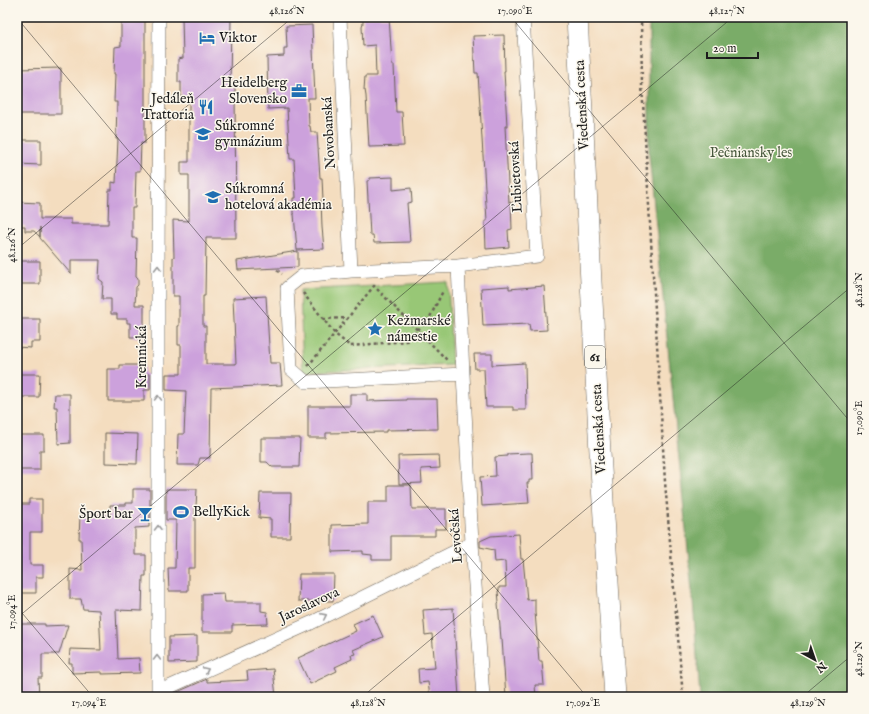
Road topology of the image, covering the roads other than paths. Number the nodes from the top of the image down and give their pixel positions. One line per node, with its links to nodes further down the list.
1 (159, 17): 9 (street, Kremnická, one-way to 1)
2 (340, 17): 6 (street, Novobanská)
3 (523, 17): 5 (street, Ľubietovská)
4 (577, 17): 11 (main road, Viedenská cesta / 61)
5 (458, 266): 6 (street); 7 (street)
6 (351, 271): 7 (street)
7 (463, 374): 8 (street, Levočská)
8 (472, 543): 9 (street, Jaroslavova, one-way to 8); 10 (street, Levočská)
9 (158, 695)
10 (483, 697)
11 (614, 697)

